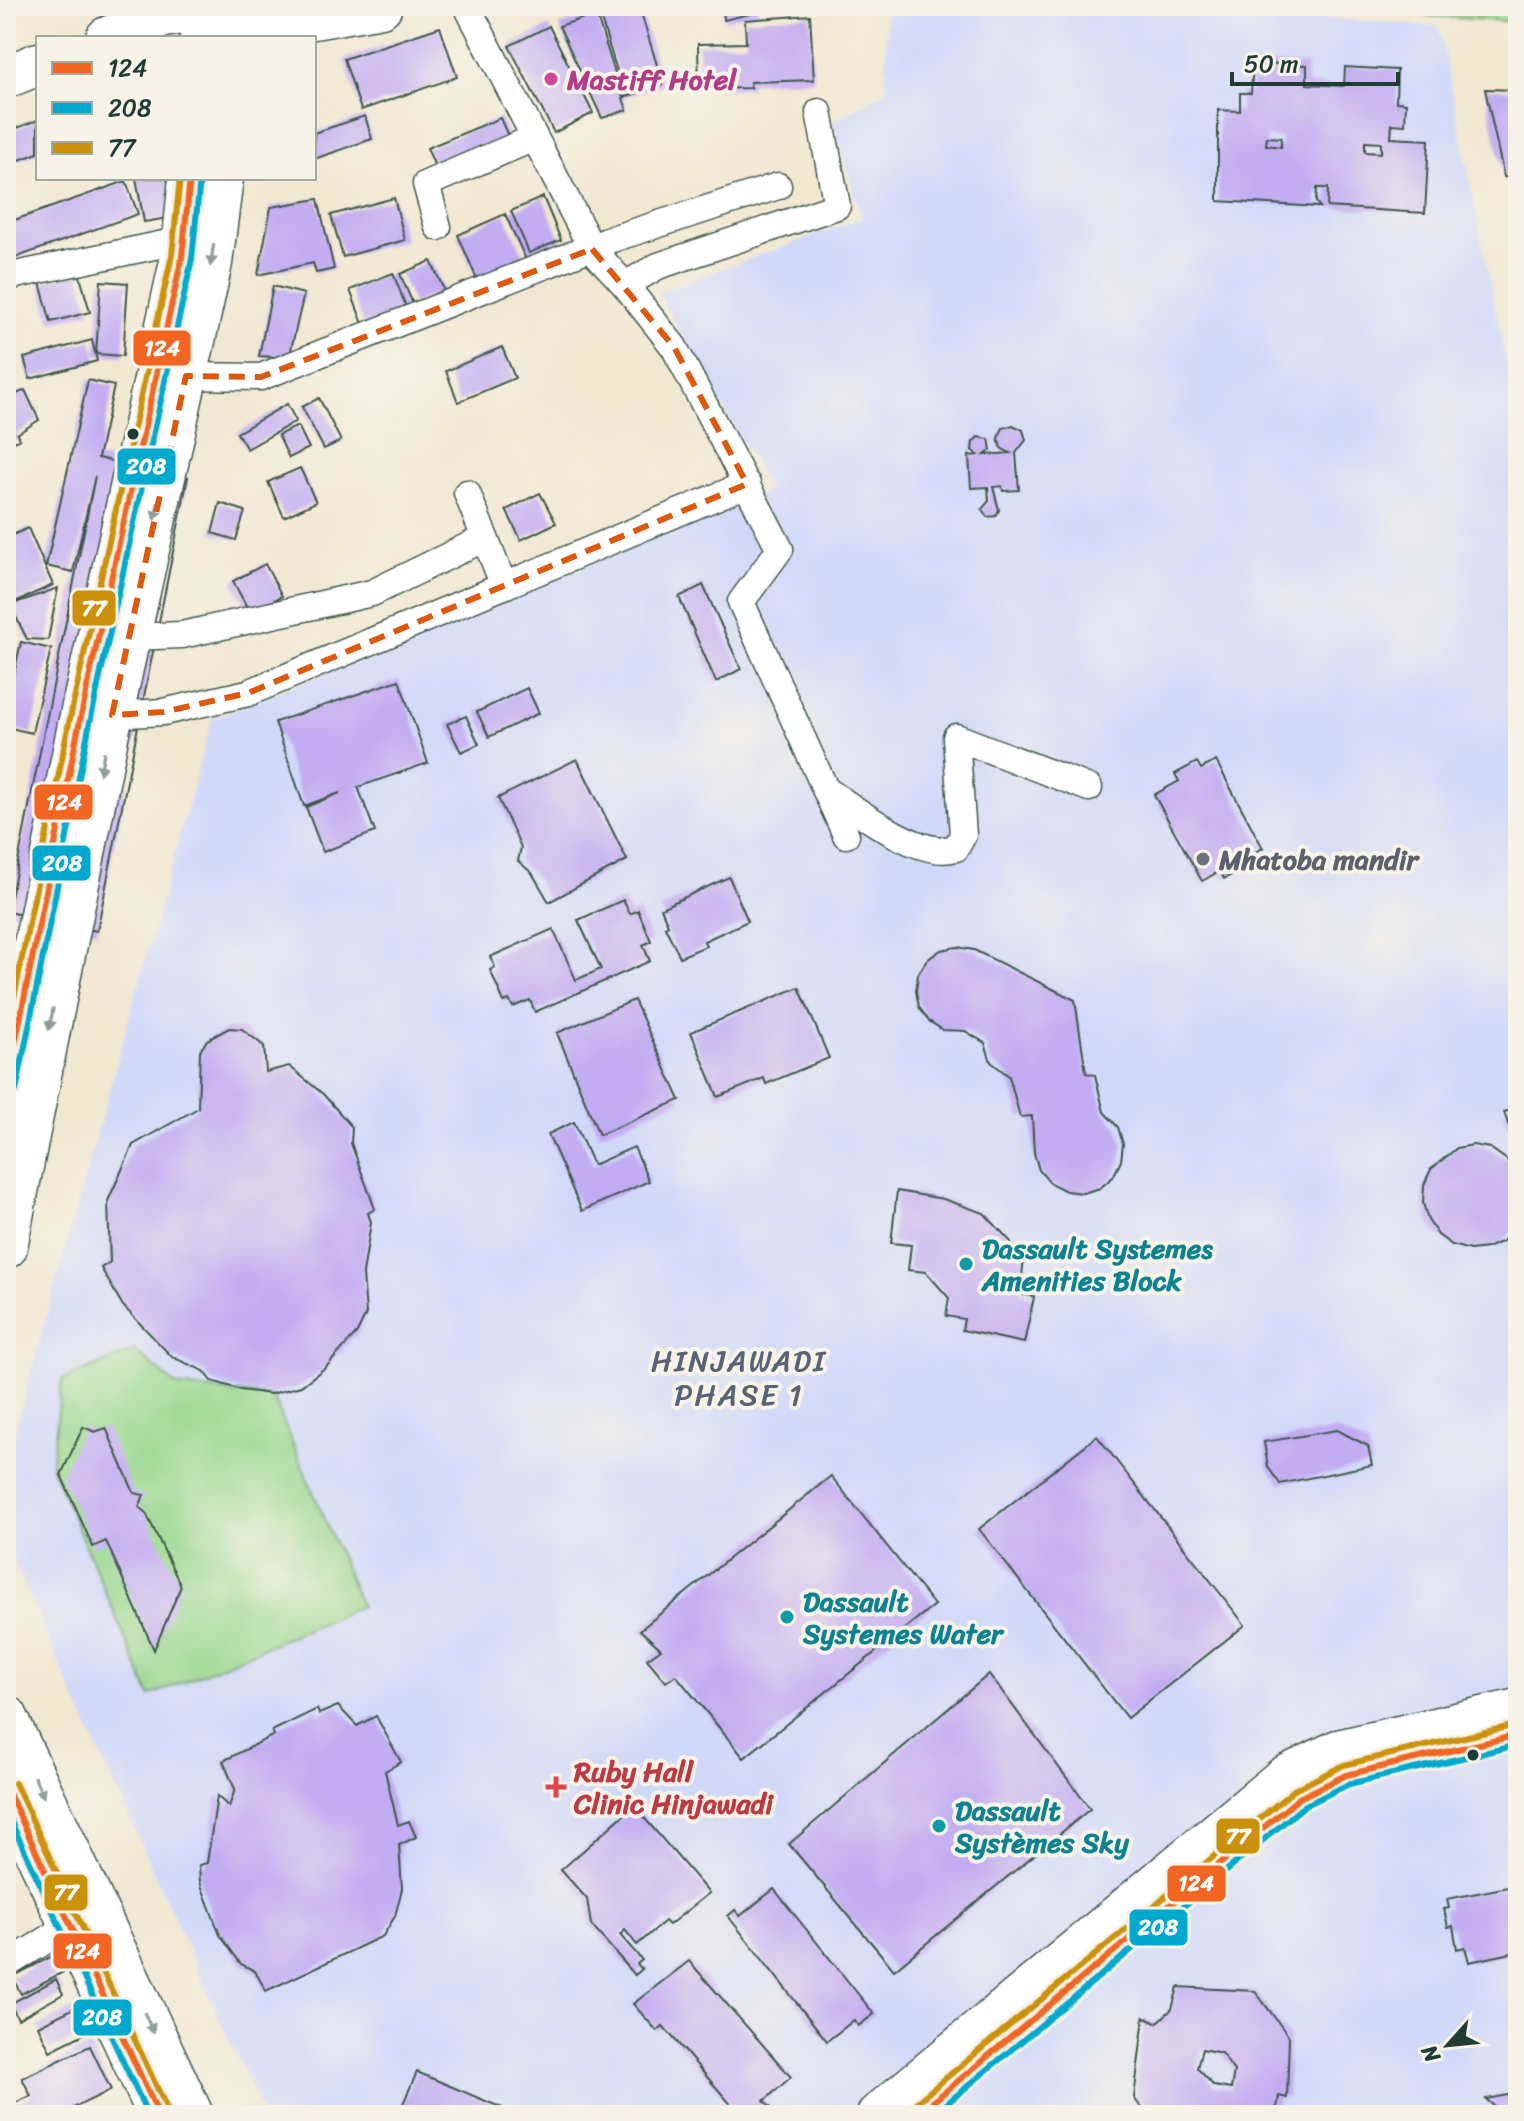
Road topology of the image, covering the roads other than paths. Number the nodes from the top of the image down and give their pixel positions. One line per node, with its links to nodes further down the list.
1 (381, 6): 3 (main road)
2 (467, 6): 8 (street)
3 (211, 20): 4 (main road)
4 (111, 36)
5 (36, 65): 6 (main road)
6 (6, 77)
7 (819, 112): 16 (street)
8 (534, 138): 12 (street); 14 (street)
9 (190, 180): 13 (main road)
10 (222, 180): 17 (main road, one-way to 17)
11 (778, 186): 14 (street)
12 (438, 227)
13 (183, 240): 15 (street); 27 (main road)
14 (592, 249): 16 (street); 17 (street)
15 (6, 277)
16 (625, 285): 18 (street)
17 (186, 376): 22 (main road, one-way to 22)
18 (747, 484): 21 (street); 25 (street)
19 (467, 493): 20 (street)
20 (485, 538): 21 (street); 22 (street)
21 (504, 586): 23 (street)
22 (129, 637): 23 (main road)
23 (112, 715): 29 (main road, one-way to 29)
24 (1089, 788): 25 (street)
25 (825, 789): 26 (street)
26 (846, 835)
27 (11, 1035): 28 (main road)
28 (6, 1089)
29 (6, 1247)
30 (6, 1716): 38 (main road, one-way to 38)
31 (1505, 1725): 39 (main road); 40 (main road)
32 (6, 1787): 37 (main road)
33 (6, 1832): 34 (street)
34 (58, 1933): 35 (street); 36 (street)
35 (6, 1965)
36 (147, 2115)
37 (159, 2115)
38 (192, 2115)
39 (878, 2115)
40 (917, 2115)

